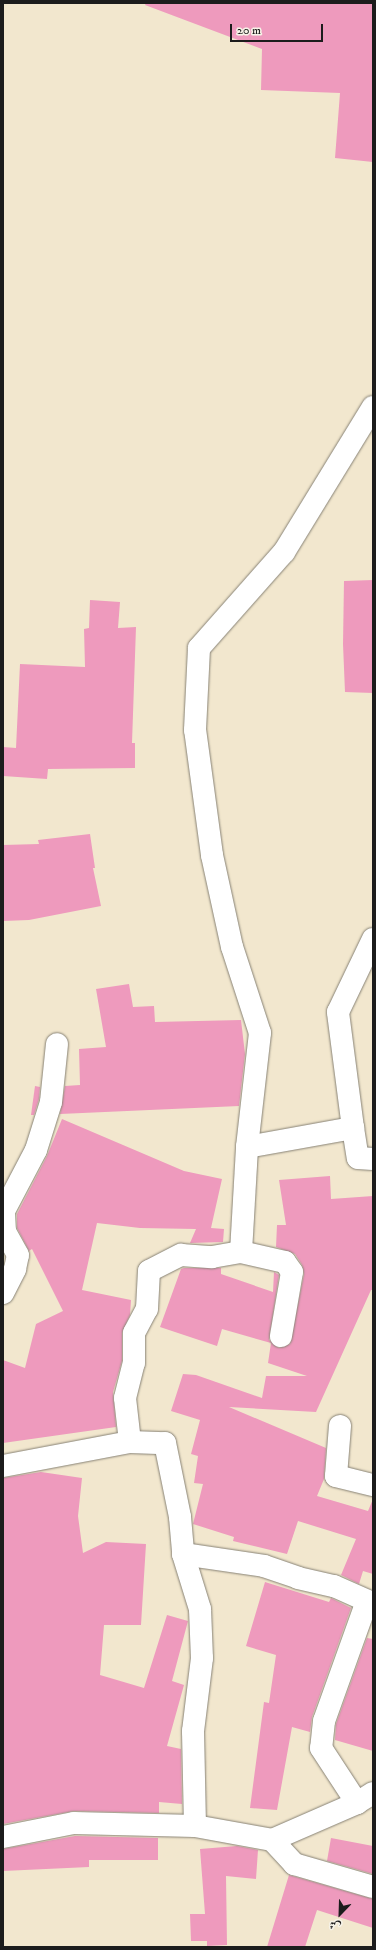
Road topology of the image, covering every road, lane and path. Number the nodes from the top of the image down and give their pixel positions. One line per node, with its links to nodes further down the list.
1 (373, 407): 5 (street)
2 (373, 939): 4 (street)
3 (57, 1044): 8 (street)
4 (353, 1128): 5 (street); 6 (street)
5 (247, 1147): 7 (street)
6 (373, 1159)
7 (241, 1252): 9 (street); 11 (street)
8 (3, 1294)
9 (281, 1336)
10 (340, 1426): 13 (street)
11 (130, 1442): 12 (street); 14 (street)
12 (3, 1466)
13 (373, 1484)
14 (183, 1554): 15 (street); 16 (street)
15 (365, 1798): 18 (street)
16 (194, 1826): 17 (street); 18 (street)
17 (3, 1837)
18 (272, 1840): 19 (street)
19 (373, 1887)

